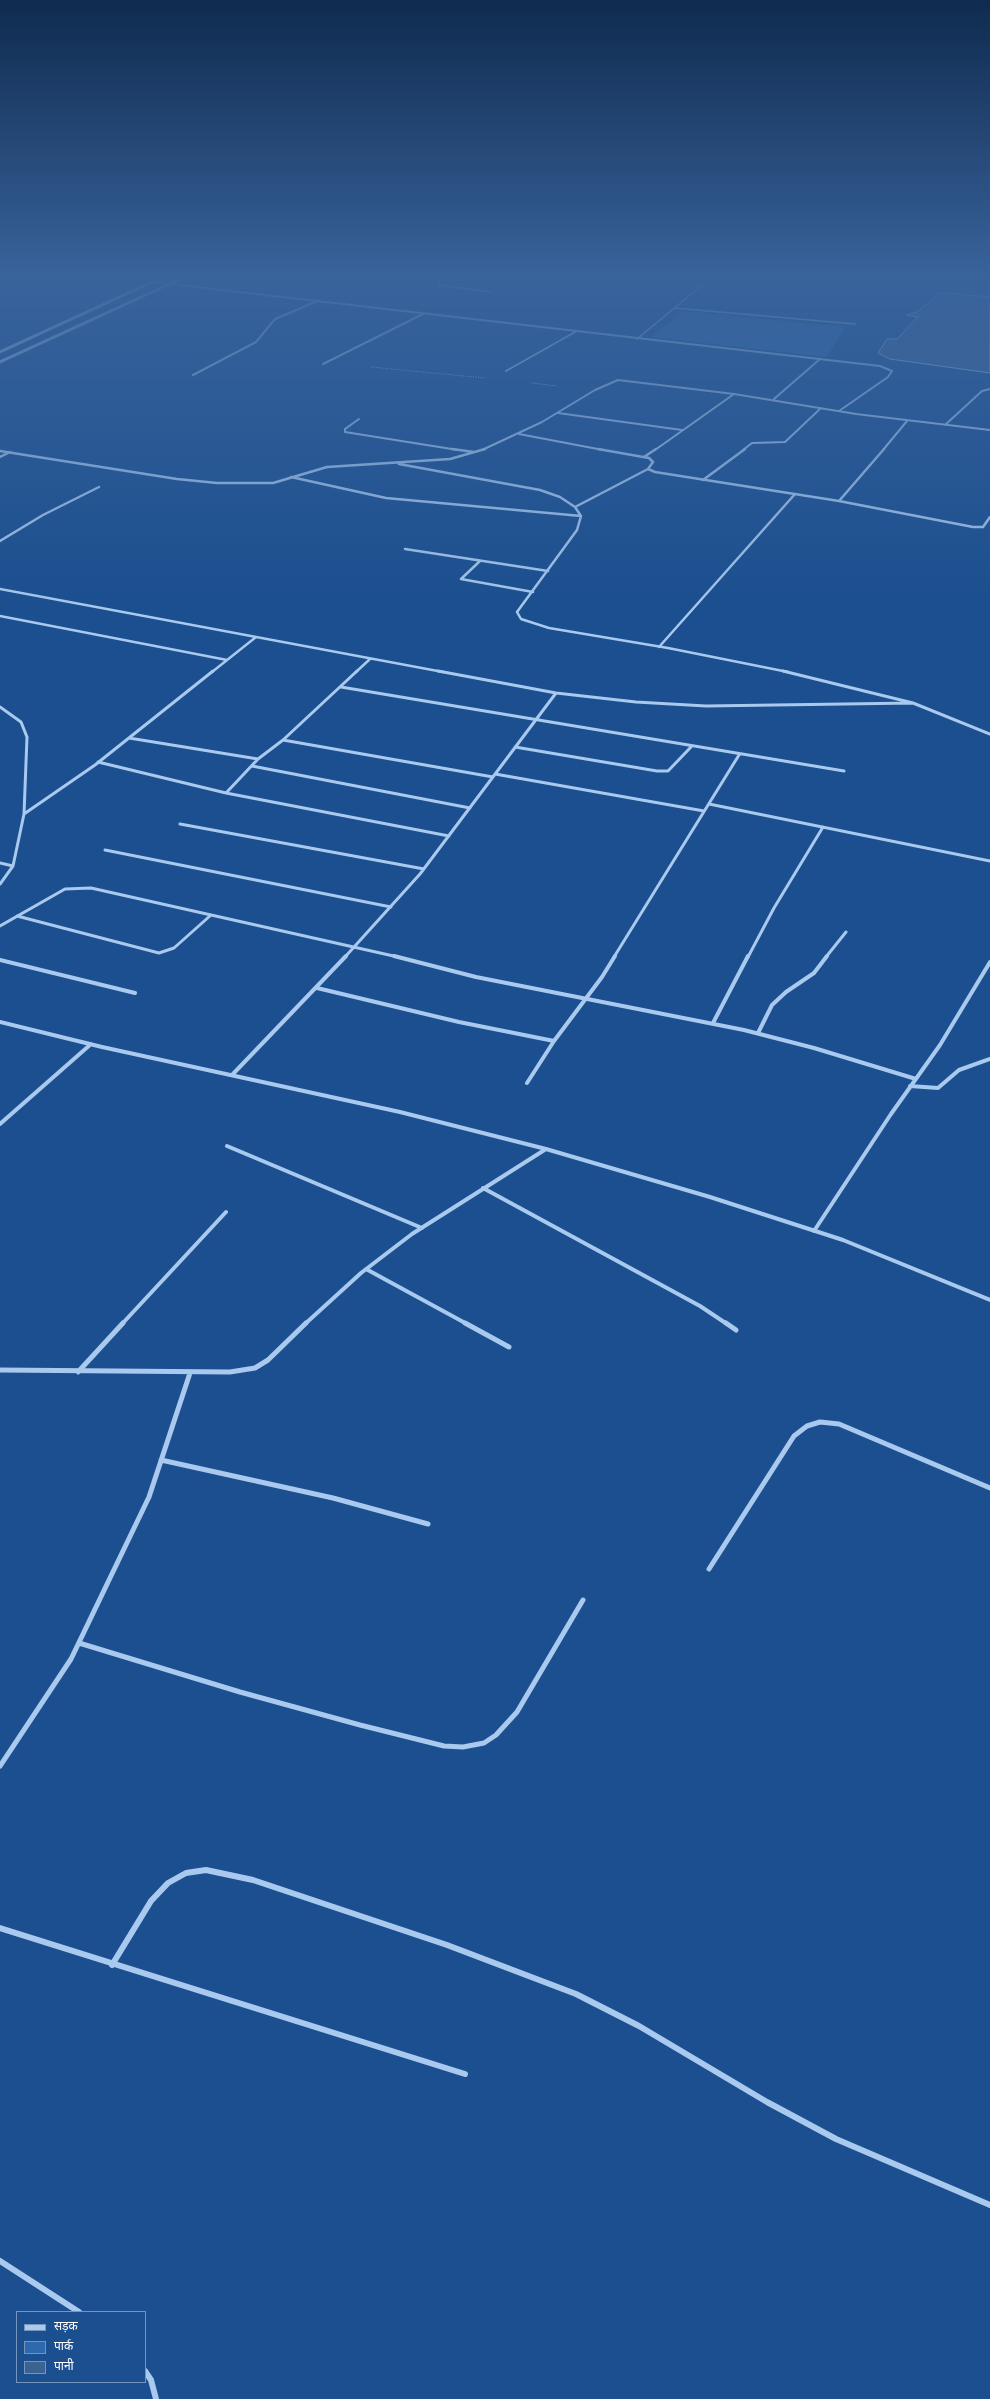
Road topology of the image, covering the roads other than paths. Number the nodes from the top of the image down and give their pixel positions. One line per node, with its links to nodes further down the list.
1 (599, 388): 10 (street)
2 (687, 388): 6 (street)
3 (787, 388): 7 (street)
4 (873, 388): 9 (street)
5 (990, 389): 13 (street)
6 (734, 394): 7 (street); 14 (street)
7 (774, 399): 8 (street)
8 (821, 408): 9 (street); 25 (street)
9 (838, 411): 12 (street)
10 (557, 413): 14 (street); 16 (street)
11 (360, 419): 19 (street)
12 (907, 421): 13 (street); 28 (street)
13 (945, 425): 15 (street)
14 (682, 430): 21 (street)
15 (990, 430)
16 (519, 434): 19 (street); 21 (street)
17 (0, 450): 18 (street)
18 (10, 452): 20 (street); 24 (street)
19 (477, 452): 22 (street)
20 (0, 457)
21 (644, 457): 23 (street)
22 (391, 463): 24 (street); 29 (street)
23 (648, 469): 25 (street); 29 (street)
24 (291, 477): 30 (street)
25 (703, 480): 27 (street)
26 (99, 487): 32 (street)
27 (795, 494): 28 (street); 40 (street)
28 (839, 501): 31 (street)
29 (575, 507): 30 (street)
30 (581, 516): 35 (street)
31 (990, 517)
32 (0, 541)
33 (404, 549): 34 (street)
34 (480, 561): 35 (street); 37 (street)
35 (548, 571): 37 (street)
36 (0, 588): 39 (street)
37 (533, 592): 40 (street)
38 (0, 616): 42 (street)
39 (256, 637): 41 (street); 42 (street)
40 (659, 647): 45 (street)
41 (370, 659): 43 (street); 44 (street)
42 (227, 660): 49 (street)
43 (341, 687): 47 (street); 50 (street)
44 (556, 694): 45 (street); 47 (street)
45 (913, 704): 48 (street)
46 (0, 707): 63 (street)
47 (535, 721): 51 (street); 52 (street)
48 (990, 734)
49 (129, 738): 54 (street); 55 (street)
50 (283, 740): 54 (street); 58 (street)
51 (515, 747): 52 (street); 58 (street)
52 (691, 747): 53 (street)
53 (739, 755): 57 (street); 60 (street)
54 (258, 759): 56 (street)
55 (98, 762): 59 (street); 63 (street)
56 (252, 766): 59 (street); 61 (street)
57 (844, 771)
58 (494, 775): 61 (street); 62 (street)
59 (226, 793): 66 (street)
60 (709, 804): 62 (street); 65 (street)
61 (470, 808): 66 (street)
62 (704, 811): 83 (street)
63 (24, 814): 70 (street)
64 (180, 824): 71 (street)
65 (822, 827): 68 (street); 85 (street)
66 (449, 836): 71 (street)
67 (105, 850): 73 (street)
68 (990, 861)
69 (0, 863): 70 (street)
70 (13, 866): 72 (street)
71 (424, 869): 73 (street)
72 (0, 884)
73 (391, 907): 78 (street)
74 (211, 915): 75 (street); 75 (street); 78 (street)
75 (17, 916): 76 (street)
76 (0, 926)
77 (846, 932): 86 (street)
78 (356, 947): 81 (street); 83 (street)
79 (0, 960): 82 (street)
80 (990, 962): 91 (street)
81 (317, 988): 87 (street); 90 (street)
82 (135, 993)
83 (587, 998): 85 (street); 87 (street)
84 (0, 1022): 88 (street)
85 (713, 1023): 86 (street)
86 (758, 1034): 91 (street)
87 (554, 1041): 92 (street)
88 (91, 1044): 90 (street); 94 (street)
89 (990, 1059): 93 (street)
90 (232, 1075): 96 (street)
91 (916, 1079): 93 (street)
92 (527, 1083)
93 (910, 1086): 100 (street)
94 (0, 1124)
95 (227, 1146): 99 (street)
96 (546, 1149): 97 (street); 100 (street)
97 (483, 1188): 99 (street); 103 (street)
98 (226, 1212): 106 (street)
99 (422, 1228): 101 (street)
100 (814, 1231): 102 (street)
101 (366, 1269): 104 (street); 107 (street)
102 (990, 1300)
103 (736, 1330)
104 (509, 1348)
105 (0, 1370): 106 (street)
106 (78, 1372): 107 (street)
107 (190, 1373): 108 (street)
108 (161, 1460): 110 (street); 113 (street)
109 (990, 1488): 111 (street)
110 (428, 1524)
111 (709, 1570)
112 (583, 1600): 113 (street)
113 (78, 1643): 114 (street)
114 (0, 1766)
115 (0, 1928): 116 (street)
116 (112, 1965): 117 (street); 118 (street)
117 (465, 2074)
118 (990, 2205)
119 (0, 2261): 120 (street)
120 (77, 2311)
121 (146, 2372): 122 (street)
122 (156, 2399)

